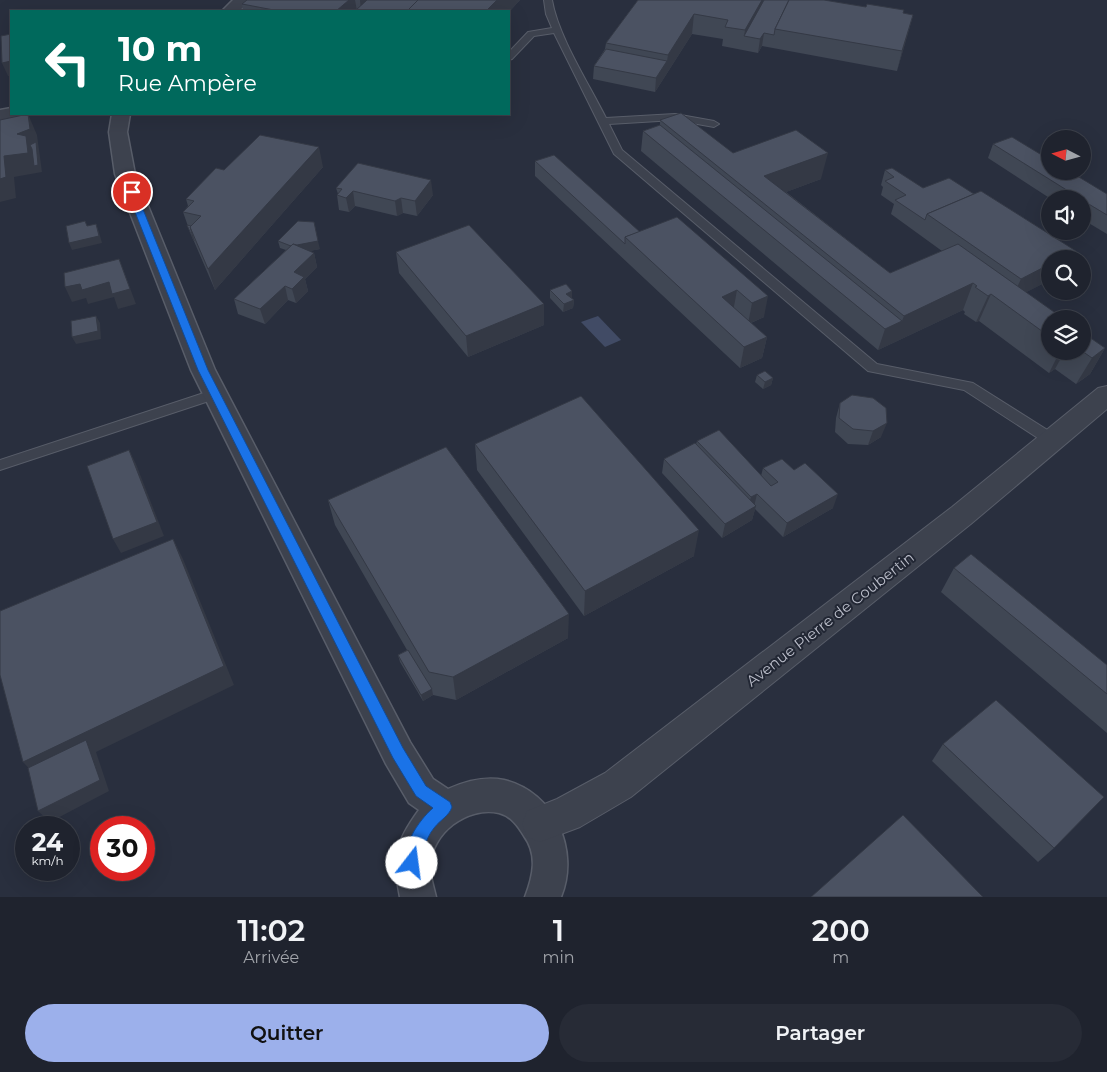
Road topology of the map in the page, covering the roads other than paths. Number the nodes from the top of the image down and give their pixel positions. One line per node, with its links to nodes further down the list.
1 (243, 0): 3 (street)
2 (548, 0): 4 (lane)
3 (231, 10)
4 (557, 30): 5 (lane); 7 (lane)
5 (510, 56)
6 (121, 115): 9 (street)
7 (602, 121): 8 (lane); 11 (lane)
8 (714, 124)
9 (216, 394): 12 (lane); 13 (street)
10 (1107, 395): 11 (street, Avenue Pierre de Coubertin)
11 (1052, 440): 14 (street, Avenue Pierre de Coubertin)
12 (0, 465)
13 (445, 807): 14 (street); 15 (street)
14 (540, 824): 16 (street)
15 (418, 897)
16 (543, 897)

